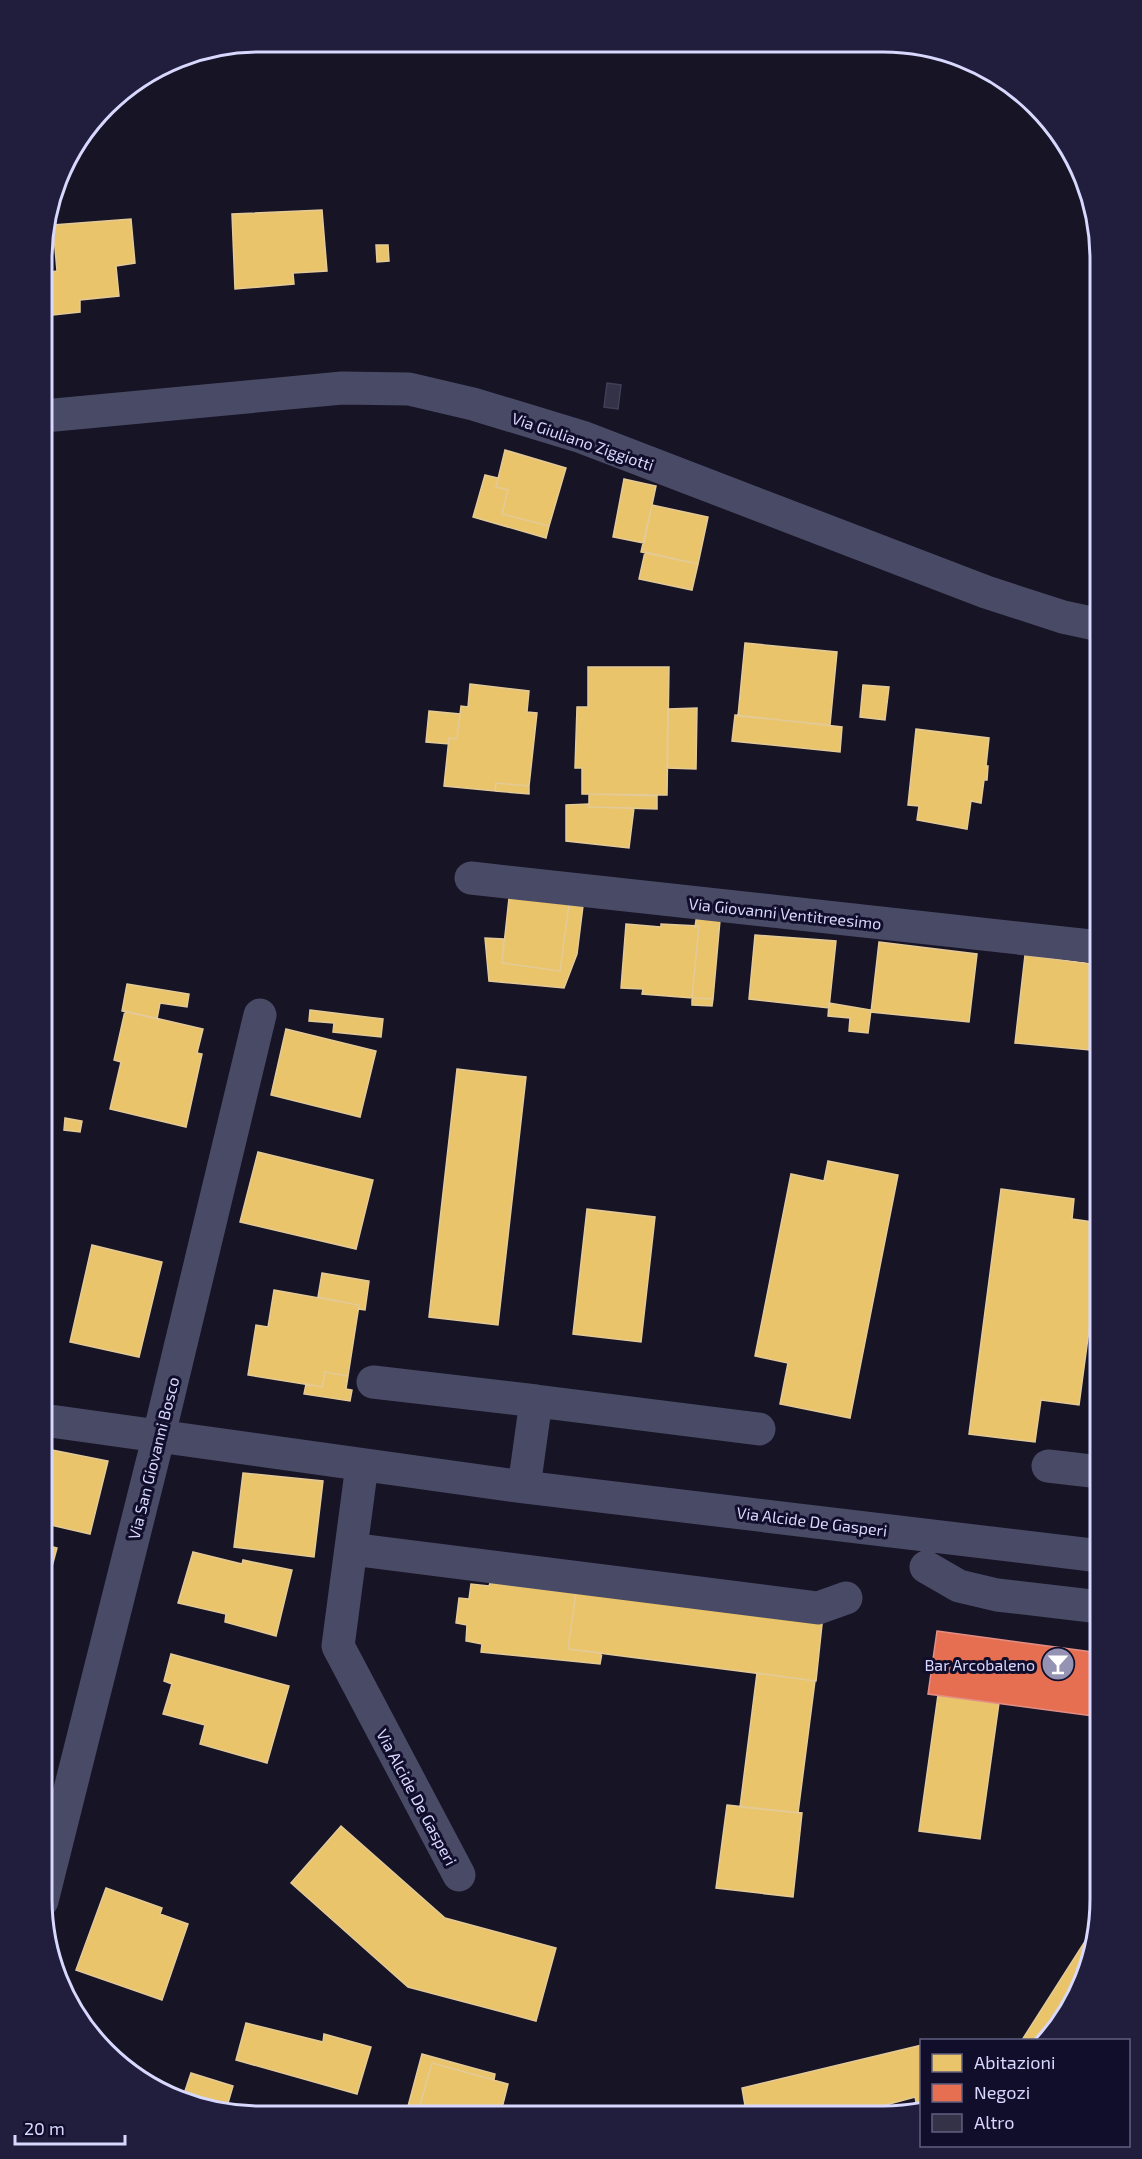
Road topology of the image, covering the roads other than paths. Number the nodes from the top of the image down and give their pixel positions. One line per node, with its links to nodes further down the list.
1 (52, 415): 2 (street, Via Giuliano Ziggiotti)
2 (1090, 622)
3 (471, 878): 4 (street, Via Giovanni Ventitreesimo)
4 (1090, 946)
5 (260, 1015): 10 (street, Via San Giovanni Bosco)
6 (373, 1382): 7 (street)
7 (536, 1401): 9 (street); 14 (street)
8 (52, 1421): 10 (street, Via Alcide De Gasperi)
9 (759, 1429)
10 (159, 1435): 11 (street, Via Alcide De Gasperi); 20 (street, Via San Giovanni Bosco)
11 (362, 1465): 14 (street, Via Alcide De Gasperi); 15 (street, Via Alcide De Gasperi)
12 (1048, 1466): 13 (street)
13 (1089, 1471)
14 (524, 1487): 16 (street, Via Alcide De Gasperi)
15 (351, 1549): 18 (street); 21 (street, Via Alcide De Gasperi)
16 (1089, 1555)
17 (926, 1567): 19 (street)
18 (846, 1598)
19 (1089, 1606)
20 (52, 1860)
21 (459, 1875)

